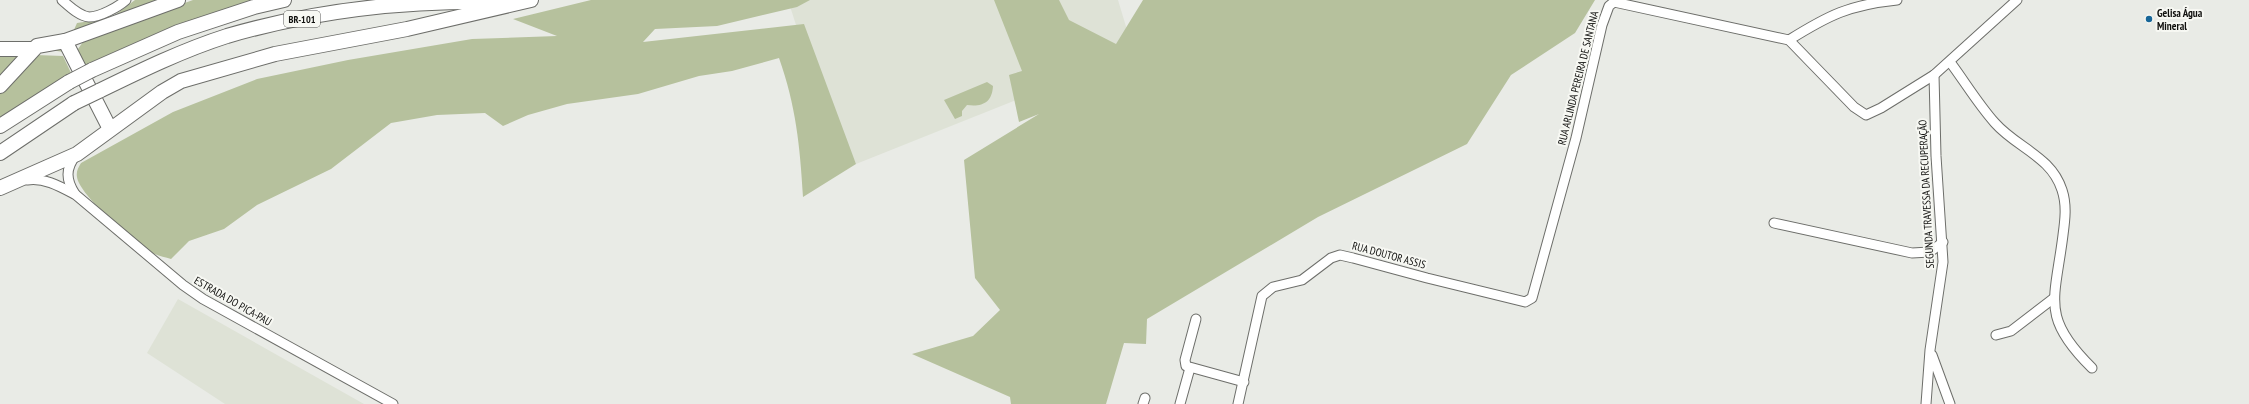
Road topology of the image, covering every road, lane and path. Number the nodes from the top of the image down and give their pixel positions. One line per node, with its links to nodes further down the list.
1 (62, 0): 2 (street)
2 (126, 0)
3 (178, 0): 10 (main road)
4 (284, 0): 16 (main road, BR-101, bridge)
5 (531, 0): 8 (main road, BR-101)
6 (1897, 0): 9 (street)
7 (2016, 0): 13 (street)
8 (516, 3): 17 (main road); 18 (main road, BR-101, bridge)
9 (1789, 40): 14 (street); 25 (street, RUA ARLINDA PEREIRA DE SANTANA)
10 (66, 41): 12 (main road); 17 (main road)
11 (0, 49): 12 (main road)
12 (33, 49): 15 (main road)
13 (1950, 62): 14 (street); 24 (street)
14 (1934, 75): 23 (street, SEGUNDA TRAVESSA DA RECUPERAÇÃO)
15 (3, 79)
16 (0, 126)
17 (110, 129): 19 (main road)
18 (0, 152)
19 (77, 154): 20 (main road); 21 (street, ESTRADA DO PICA-PAU)
20 (6, 185): 21 (street, ESTRADA DO PICA-PAU)
21 (76, 195): 32 (street, ESTRADA DO PICA-PAU)
22 (1774, 223): 23 (street)
23 (1943, 242): 28 (street, SEGUNDA TRAVESSA DA RECUPERAÇÃO)
24 (2054, 298): 27 (street); 30 (street)
25 (1514, 299): 31 (street, RUA DOUTOR ASSIS)
26 (1196, 319): 29 (street)
27 (1996, 335)
28 (1930, 350): 36 (street); 37 (street, SEGUNDA TRAVESSA DA RECUPERAÇÃO)
29 (1188, 367): 31 (street); 34 (street)
30 (2092, 368)
31 (1244, 382): 35 (street)
32 (382, 401): 33 (street, ESTRADA DO PICA-PAU)
33 (393, 404)
34 (1180, 404)
35 (1238, 404)
36 (1926, 404)
37 (1950, 404)

